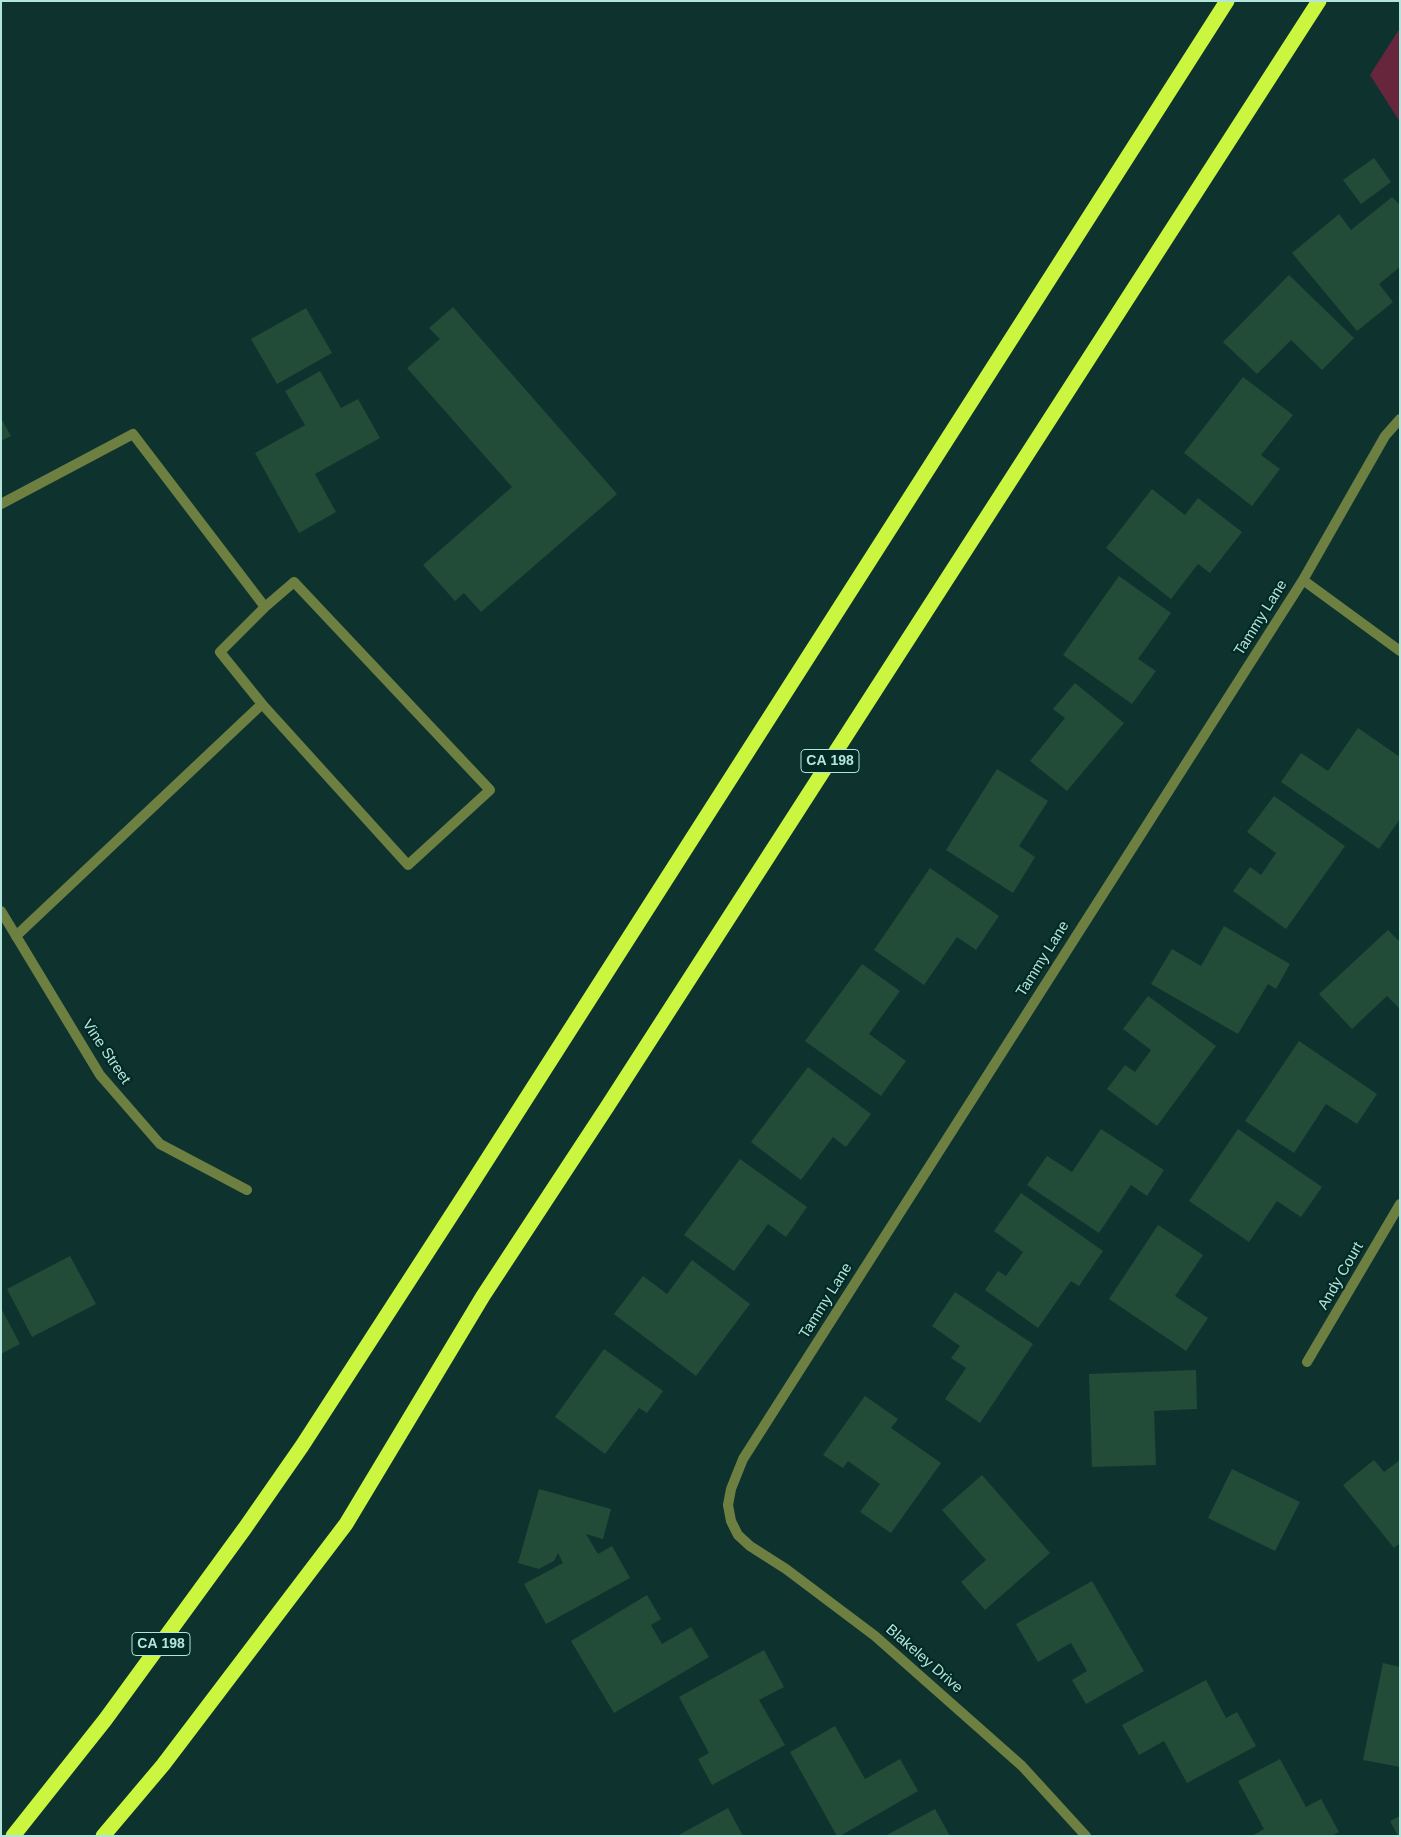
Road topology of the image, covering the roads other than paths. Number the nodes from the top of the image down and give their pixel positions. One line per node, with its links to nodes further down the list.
1 (1227, 1): 15 (highway, CA 198)
2 (1319, 1): 16 (highway, CA 198)
3 (1400, 419): 5 (street, Tammy Lane)
4 (1, 504): 6 (street)
5 (1303, 580): 7 (street); 14 (street, Tammy Lane)
6 (265, 607): 8 (street); 8 (street)
7 (1400, 650)
8 (262, 704): 10 (street)
9 (1, 911): 10 (street, Vine Street)
10 (16, 936): 11 (street, Vine Street)
11 (247, 1190)
12 (1400, 1204): 13 (street, Andy Court)
13 (1307, 1362)
14 (731, 1521): 17 (street, Blakeley Drive)
15 (13, 1836)
16 (103, 1836)
17 (1086, 1836)

